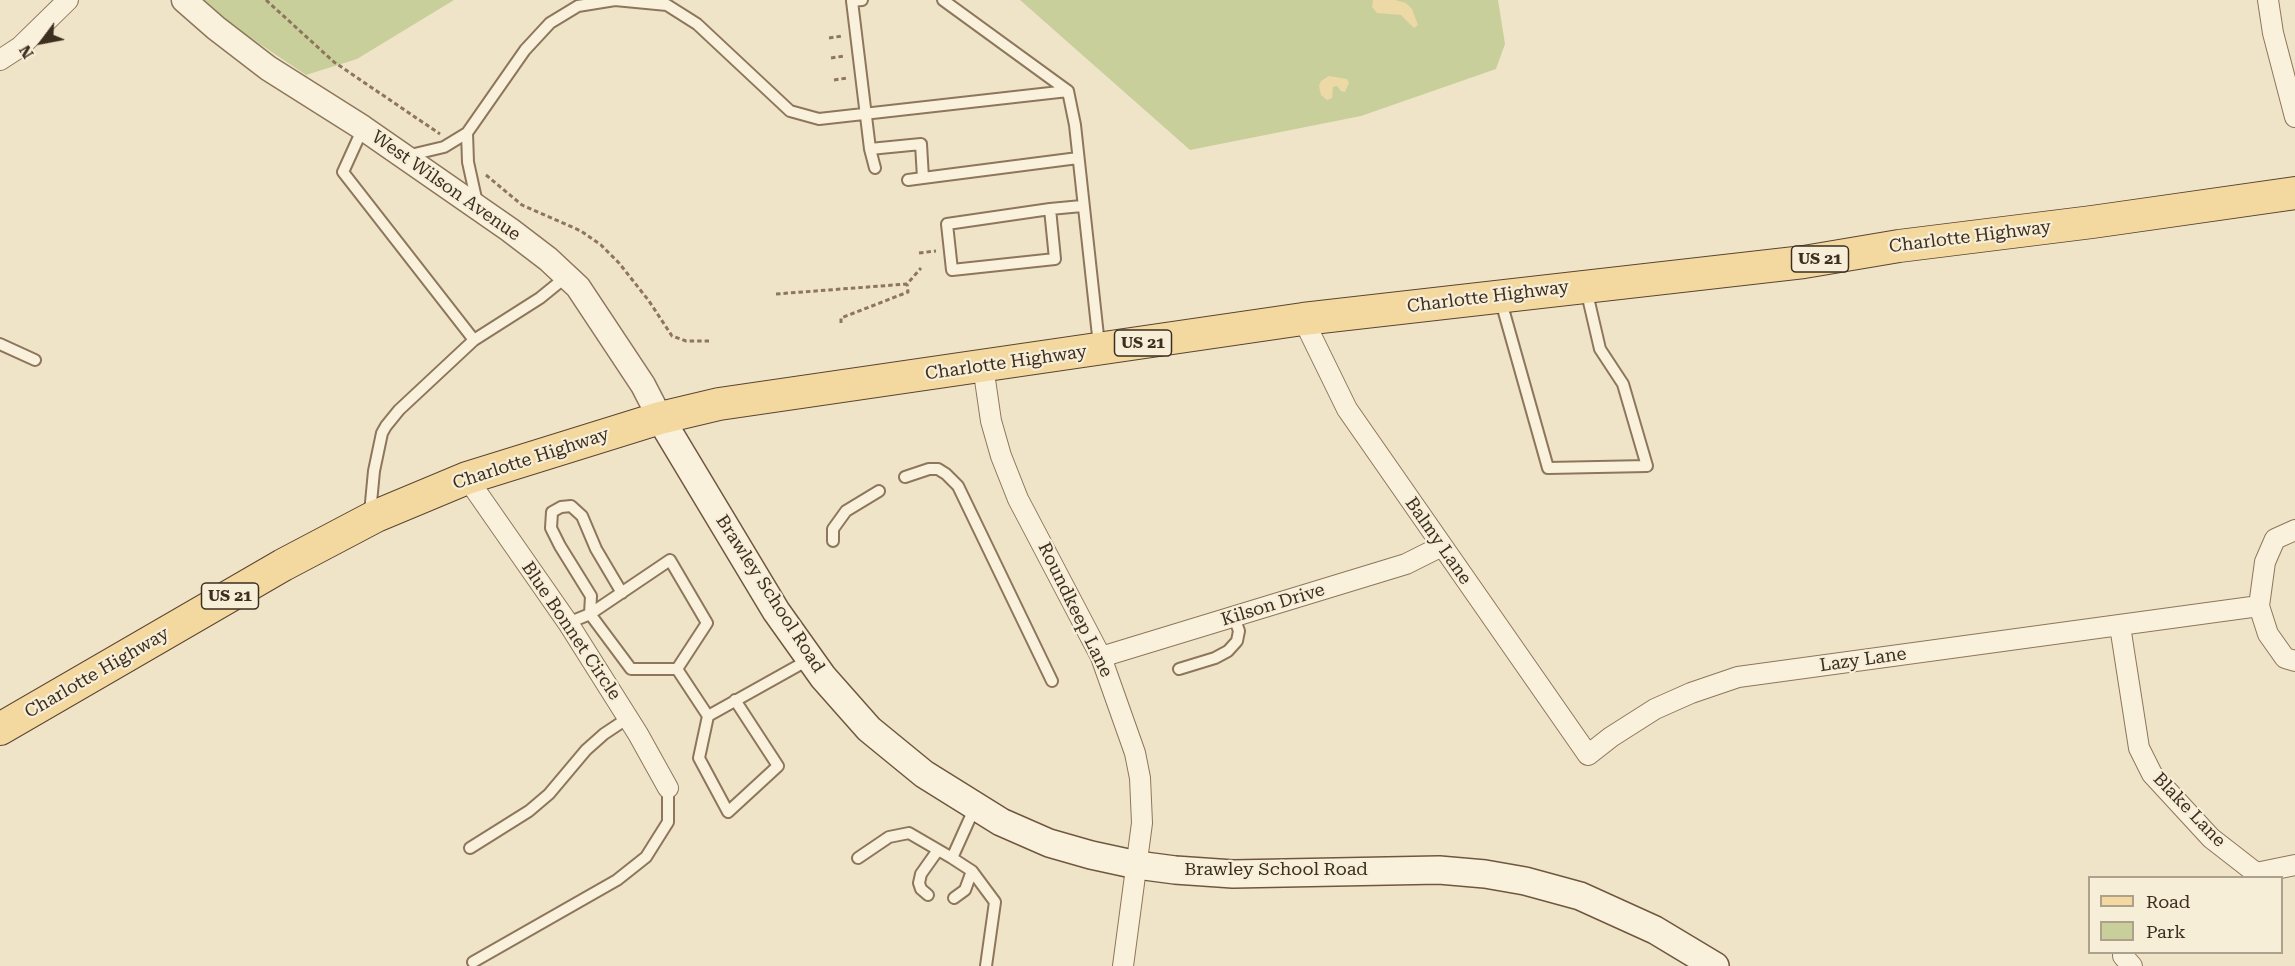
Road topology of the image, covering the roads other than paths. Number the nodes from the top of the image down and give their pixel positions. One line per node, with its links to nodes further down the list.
1 (68, 0): 6 (street)
2 (184, 0): 10 (street, West Wilson Avenue)
3 (862, 0): 8 (lane)
4 (943, 0): 7 (lane)
5 (2268, 0): 9 (street)
6 (0, 60)
7 (1068, 91): 8 (lane); 14 (lane)
8 (866, 114): 11 (lane); 12 (lane)
9 (2295, 117)
10 (363, 128): 13 (street, West Wilson Avenue); 26 (lane)
11 (467, 133): 13 (lane); 20 (lane)
12 (870, 150): 15 (lane); 16 (lane)
13 (404, 156): 20 (street, West Wilson Avenue)
14 (1078, 158): 16 (lane); 19 (lane)
15 (875, 168)
16 (923, 178): 17 (lane)
17 (908, 180)
18 (2295, 193): 23 (main road, Charlotte Highway / US 21)
19 (1082, 206): 21 (lane); 28 (lane)
20 (478, 208): 22 (street, West Wilson Avenue)
21 (1050, 209): 21 (lane)
22 (567, 276): 26 (lane); 31 (street, West Wilson Avenue)
23 (1585, 286): 24 (main road, Charlotte Highway / US 21); 24 (lane)
24 (1499, 296): 25 (main road, Charlotte Highway / US 21)
25 (1303, 319): 28 (main road, Charlotte Highway / US 21); 38 (street, Balmy Lane)
26 (474, 340): 35 (lane)
27 (0, 344): 29 (lane)
28 (1100, 349): 30 (main road, Charlotte Highway / US 21)
29 (35, 360)
30 (983, 366): 31 (main road, Charlotte Highway / US 21); 45 (street, Roundkeep Lane)
31 (660, 418): 33 (main road, Charlotte Highway / US 21); 46 (main road, Brawley School Road)
32 (905, 477): 50 (lane)
33 (467, 478): 35 (main road, Charlotte Highway / US 21); 43 (street, Blue Bonnet Circle)
34 (879, 491): 37 (lane)
35 (369, 519): 54 (main road, Charlotte Highway / US 21)
36 (2295, 530): 40 (street)
37 (833, 541)
38 (1442, 546): 42 (street, Kilson Drive); 55 (street, Balmy Lane)
39 (622, 593): 41 (lane); 41 (lane); 48 (lane)
40 (2259, 606): 44 (street, Lazy Lane); 47 (street)
41 (591, 614): 43 (lane); 48 (lane)
42 (1234, 617): 45 (street, Kilson Drive); 49 (lane)
43 (568, 623): 53 (street, Blue Bonnet Circle)
44 (2120, 626): 55 (street, Lazy Lane); 63 (street, Blake Lane)
45 (1101, 657): 62 (street, Roundkeep Lane)
46 (810, 658): 51 (lane); 57 (main road, Brawley School Road)
47 (2295, 662)
48 (677, 669): 52 (lane)
49 (1179, 669)
50 (1052, 681)
51 (735, 700): 52 (lane); 52 (lane)
52 (708, 716)
53 (628, 718): 56 (street, Blue Bonnet Circle); 58 (lane)
54 (0, 729)
55 (1588, 755)
56 (668, 788): 67 (lane)
57 (975, 807): 61 (lane); 62 (main road, Brawley School Road)
58 (470, 849)
59 (938, 850): 60 (lane); 61 (lane); 65 (lane)
60 (858, 858)
61 (952, 858): 64 (lane)
62 (1137, 865): 69 (street, Roundkeep Lane); 70 (main road, Brawley School Road)
63 (2295, 866)
64 (972, 871): 66 (lane); 68 (lane)
65 (928, 895)
66 (954, 898)
67 (473, 962)
68 (986, 966)
69 (1123, 966)
70 (1715, 966)

